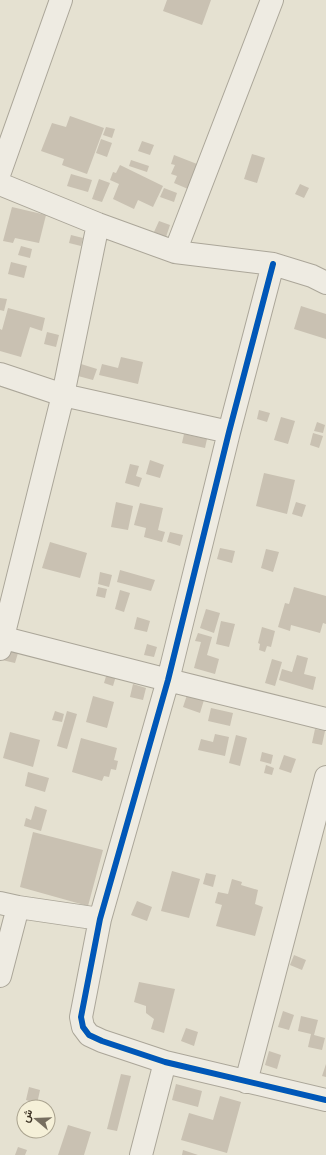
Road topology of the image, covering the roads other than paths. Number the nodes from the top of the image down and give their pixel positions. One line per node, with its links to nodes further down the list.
1 (61, 0): 3 (street)
2 (272, 0): 6 (street)
3 (0, 172)
4 (0, 184): 5 (street)
5 (98, 224): 6 (street); 10 (street)
6 (175, 252): 7 (street)
7 (273, 264): 8 (street); 11 (street)
8 (321, 274)
9 (0, 374): 10 (street)
10 (63, 395): 11 (street); 12 (street)
11 (229, 432): 13 (street)
12 (1, 641): 13 (street)
13 (168, 680): 14 (street); 17 (street)
14 (326, 719)
15 (326, 777): 20 (street)
16 (9, 905): 17 (street); 18 (street)
17 (100, 919): 19 (street)
18 (0, 976)
19 (165, 1062): 20 (street); 22 (street)
20 (246, 1082): 21 (street)
21 (326, 1100)
22 (141, 1155)

